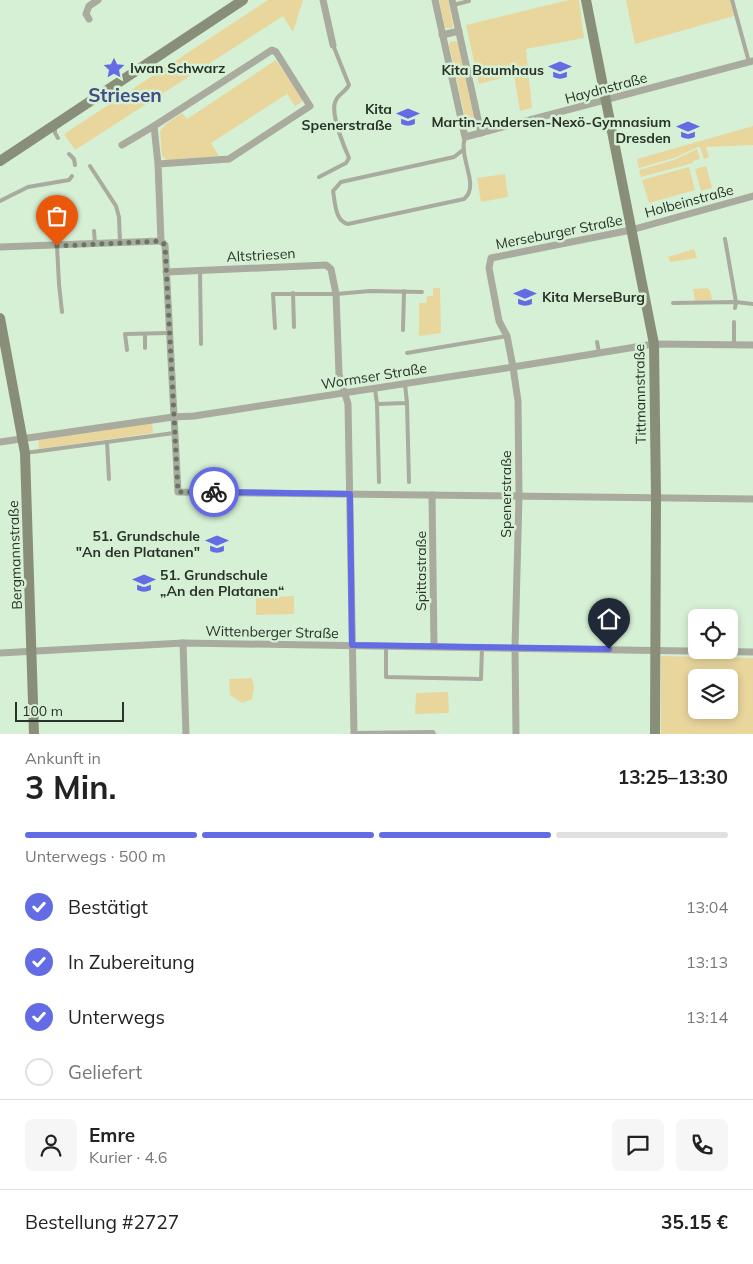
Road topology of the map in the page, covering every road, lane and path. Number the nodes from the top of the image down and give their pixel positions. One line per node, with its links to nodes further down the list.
1 (98, 0): 9 (street)
2 (243, 0): 15 (street)
3 (323, 0): 12 (street)
4 (435, 0): 11 (street)
5 (586, 0): 14 (street, Tittmannstraße)
6 (732, 0): 13 (lane)
7 (470, 1): 8 (lane)
8 (453, 3): 10 (street)
9 (89, 19)
10 (459, 31): 11 (street); 17 (street)
11 (442, 35): 18 (street)
12 (333, 45): 28 (lane)
13 (751, 61): 14 (street, Haydnstraße)
14 (606, 101): 17 (street, Haydnstraße); 31 (street, Tittmannstraße)
15 (56, 123): 19 (lane); 23 (street)
16 (154, 126): 20 (street); 25 (street); 25 (street)
17 (482, 133): 18 (street, Haydnstraße)
18 (465, 137): 21 (lane)
19 (58, 138)
20 (122, 146)
21 (464, 150): 21 (lane)
22 (69, 154): 24 (lane)
23 (0, 161)
24 (75, 164)
25 (158, 164): 34 (street)
26 (90, 166): 35 (lane)
27 (72, 176): 30 (lane)
28 (319, 177)
29 (753, 196): 31 (street, Holbeinstraße)
30 (0, 201)
31 (631, 230): 39 (street, Merseburger Straße); 61 (street, Tittmannstraße)
32 (94, 231): 36 (lane)
33 (725, 239): 46 (lane)
34 (161, 241): 35 (street); 41 (street)
35 (120, 243): 36 (street)
36 (95, 244): 37 (street)
37 (57, 246): 38 (street); 50 (lane)
38 (0, 247)
39 (491, 258): 58 (street, Spenerstraße)
40 (200, 271): 41 (street, Altstriesen); 45 (street, Altstriesen); 60 (lane)
41 (166, 272): 56 (street)
42 (404, 291): 43 (lane); 45 (lane); 55 (lane)
43 (422, 292)
44 (293, 294): 45 (lane); 53 (lane); 54 (lane)
45 (336, 294): 71 (street)
46 (736, 302): 47 (lane); 48 (lane); 49 (lane)
47 (673, 303)
48 (753, 304)
49 (735, 308)
50 (62, 312)
51 (0, 318): 76 (street, Bergmannstraße)
52 (734, 322): 62 (lane)
53 (294, 327)
54 (275, 328)
55 (403, 330)
56 (169, 333): 57 (lane); 74 (street)
57 (145, 334): 64 (lane); 65 (lane)
58 (506, 336): 67 (lane); 68 (street, Spenerstraße)
59 (597, 342): 66 (lane)
60 (202, 344)
61 (654, 344): 62 (street, Wormser Straße); 66 (street, Wormser Straße); 86 (street, Tittmannstraße)
62 (734, 345): 63 (street, Wormser Straße)
63 (753, 345)
64 (145, 348)
65 (127, 350)
66 (599, 352): 68 (street, Wormser Straße)
67 (407, 353)
68 (513, 367): 69 (street, Wormser Straße); 85 (street, Spenerstraße)
69 (405, 384): 70 (street, Wormser Straße); 73 (lane)
70 (375, 389): 71 (street, Wormser Straße); 72 (lane)
71 (345, 393): 74 (street, Wormser Straße); 83 (street)
72 (377, 404): 73 (lane); 81 (lane)
73 (407, 404): 82 (lane)
74 (173, 417): 75 (street); 76 (street, Wormser Straße)
75 (174, 433): 78 (lane); 83 (street)
76 (24, 438): 77 (street, Wormser Straße); 79 (street, Bergmannstraße)
77 (0, 442)
78 (107, 442): 79 (lane); 80 (lane)
79 (25, 454): 95 (street, Bergmannstraße)
80 (109, 479)
81 (379, 482)
82 (409, 482)
83 (350, 494): 84 (street); 89 (street)
84 (432, 495): 85 (street); 91 (street, Spittastraße)
85 (519, 496): 86 (street); 93 (street, Spenerstraße)
86 (656, 498): 87 (street); 94 (street, Tittmannstraße)
87 (753, 499)
88 (183, 643): 89 (street, Wittenberger Straße); 95 (street, Wittenberger Straße); 99 (street)
89 (352, 645): 90 (street, Wittenberger Straße); 100 (street)
90 (386, 646): 91 (street, Wittenberger Straße); 92 (lane)
91 (434, 646): 92 (street, Wittenberger Straße)
92 (482, 647): 93 (street, Wittenberger Straße)
93 (516, 647): 94 (street, Wittenberger Straße); 102 (street, Spenerstraße)
94 (655, 650): 96 (street, Wittenberger Straße); 103 (street, Tittmannstraße)
95 (31, 652): 97 (street, Wittenberger Straße); 98 (street, Bergmannstraße)
96 (753, 652)
97 (0, 654)
98 (34, 734)
99 (186, 734)
100 (354, 734): 101 (lane)
101 (434, 734)
102 (516, 734)
103 (655, 734)

